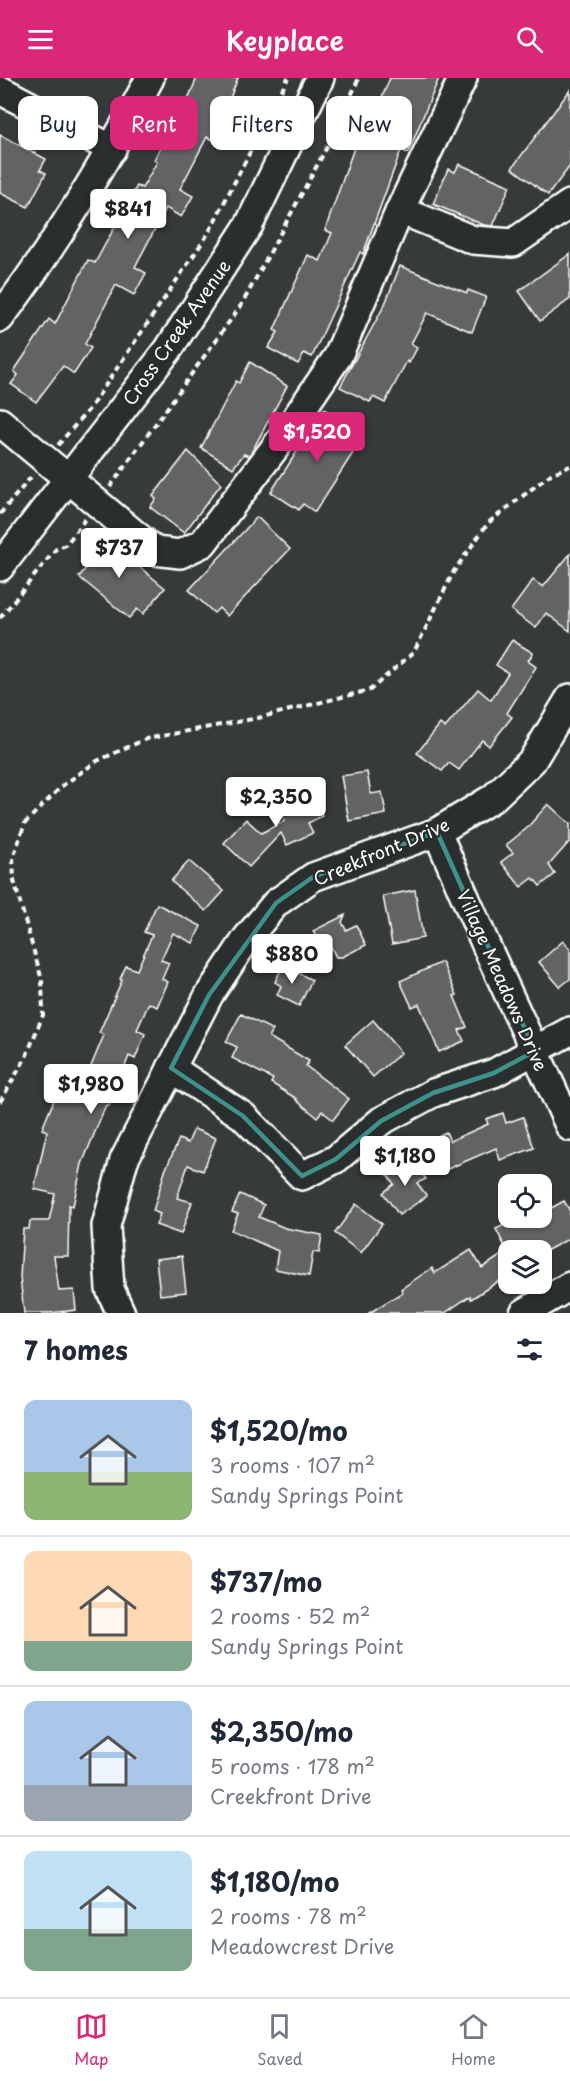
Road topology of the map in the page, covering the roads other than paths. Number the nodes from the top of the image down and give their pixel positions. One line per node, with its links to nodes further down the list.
1 (150, 78): 5 (street)
2 (320, 78): 12 (street, Cross Creek Avenue)
3 (464, 78): 9 (street)
4 (0, 90): 6 (street)
5 (140, 96)
6 (110, 148)
7 (111, 150): 10 (street)
8 (570, 204): 9 (street)
9 (400, 210): 12 (street)
10 (0, 318)
11 (0, 422): 12 (street)
12 (70, 479): 13 (street, Cross Creek Avenue)
13 (0, 567)
14 (570, 699): 15 (street, Creekfront Drive)
15 (437, 832): 17 (street, Village Meadows Drive); 18 (street, Creekfront Drive)
16 (570, 1031): 17 (street)
17 (535, 1051): 18 (street); 19 (street, Village Meadows Drive)
18 (171, 1068): 21 (street, Creekfront Drive)
19 (570, 1127)
20 (570, 1286): 22 (street)
21 (121, 1313)
22 (524, 1313)

